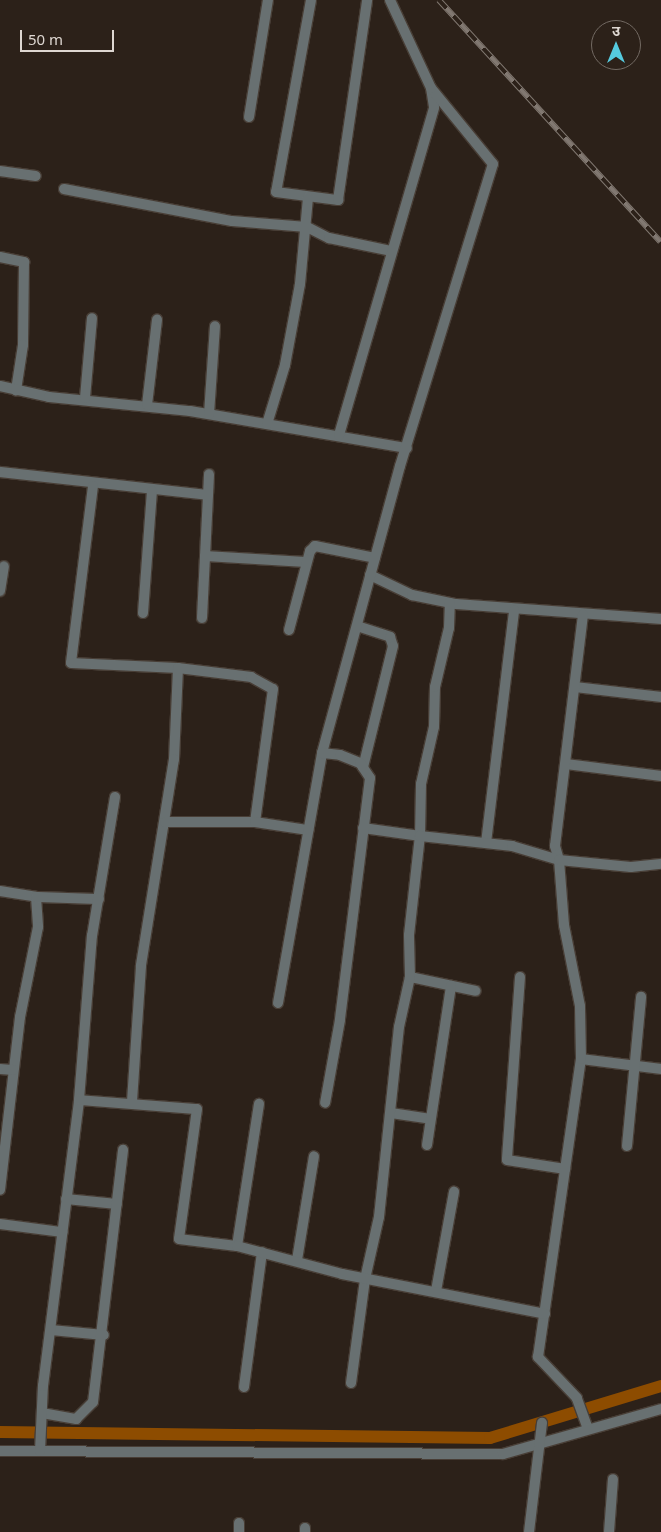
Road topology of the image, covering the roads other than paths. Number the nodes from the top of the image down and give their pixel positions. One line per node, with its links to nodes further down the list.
1 (268, 0): 6 (street)
2 (311, 0): 10 (street)
3 (367, 0): 10 (street)
4 (390, 0): 5 (street)
5 (431, 88): 12 (street); 24 (street)
6 (249, 117)
7 (0, 171): 8 (street)
8 (36, 176)
9 (64, 189): 11 (street)
10 (308, 197): 11 (street)
11 (307, 227): 12 (street); 22 (street)
12 (391, 251): 23 (street)
13 (0, 257): 18 (street)
14 (92, 318): 19 (street)
15 (157, 320): 20 (street)
16 (215, 326): 21 (street)
17 (0, 386): 18 (street)
18 (16, 390): 19 (street)
19 (86, 398): 20 (street)
20 (148, 405): 21 (street)
21 (209, 414): 22 (street)
22 (267, 424): 23 (street)
23 (339, 435): 24 (street)
24 (407, 448): 31 (street)
25 (0, 472): 27 (street)
26 (209, 474): 29 (street)
27 (92, 486): 28 (street); 44 (street)
28 (152, 490): 29 (street); 38 (street)
29 (207, 495): 30 (street)
30 (205, 556): 32 (street); 40 (street)
31 (375, 558): 32 (street); 34 (street)
32 (306, 562): 43 (street)
33 (4, 566): 35 (street)
34 (370, 575): 36 (street); 42 (street)
35 (0, 591)
36 (450, 603): 37 (street); 56 (street)
37 (514, 611): 39 (street); 57 (street)
38 (143, 613)
39 (583, 615): 41 (street); 45 (street)
40 (202, 618)
41 (661, 619)
42 (357, 626): 47 (street); 49 (street)
43 (289, 630)
44 (178, 668): 52 (street); 53 (street)
45 (575, 687): 46 (street); 48 (street)
46 (661, 697)
47 (322, 753): 49 (street); 55 (street)
48 (566, 764): 50 (street); 58 (street)
49 (363, 767): 54 (street)
50 (661, 776)
51 (115, 797): 62 (street)
52 (165, 822): 53 (street); 76 (street)
53 (255, 822): 55 (street)
54 (363, 828): 56 (street); 75 (street)
55 (308, 830): 68 (street)
56 (420, 836): 57 (street); 63 (street)
57 (486, 842): 58 (street)
58 (559, 860): 59 (street); 69 (street)
59 (661, 864)
60 (0, 891): 61 (street)
61 (36, 897): 62 (street); 73 (street)
62 (99, 899): 74 (street)
63 (410, 977): 65 (street); 78 (street)
64 (520, 977): 84 (street)
65 (451, 986): 66 (street); 79 (street)
66 (476, 991)
67 (641, 997): 70 (street)
68 (278, 1003)
69 (581, 1059): 70 (street); 84 (street)
70 (635, 1066): 72 (street); 81 (street)
71 (0, 1068): 73 (street)
72 (661, 1069)
73 (13, 1070): 85 (street)
74 (79, 1100): 76 (street); 87 (street)
75 (325, 1103)
76 (132, 1104): 91 (street)
77 (259, 1104): 91 (street)
78 (390, 1113): 79 (street); 94 (street)
79 (431, 1119): 80 (street)
80 (427, 1145)
81 (627, 1146)
82 (123, 1150): 88 (street)
83 (314, 1156): 93 (street)
84 (566, 1169): 96 (street)
85 (0, 1190)
86 (454, 1192): 95 (street)
87 (66, 1199): 88 (street); 90 (street)
88 (117, 1204): 98 (street)
89 (0, 1224): 90 (street)
90 (62, 1232): 97 (street)
91 (237, 1246): 92 (street)
92 (262, 1252): 93 (street); 100 (street)
93 (297, 1260): 94 (street)
94 (365, 1278): 95 (street); 99 (street)
95 (436, 1291): 96 (street)
96 (545, 1314): 104 (street)
97 (51, 1330): 98 (street); 102 (street)
98 (104, 1335): 102 (street)
99 (350, 1384)
100 (244, 1387)
101 (661, 1409): 104 (street)
102 (41, 1417): 107 (street)
103 (542, 1423): 105 (street)
104 (588, 1429): 105 (street)
105 (539, 1443): 107 (street); 109 (street)
106 (0, 1451): 107 (street)
107 (40, 1451)
108 (613, 1479): 110 (street)
109 (529, 1532)
110 (609, 1532)

